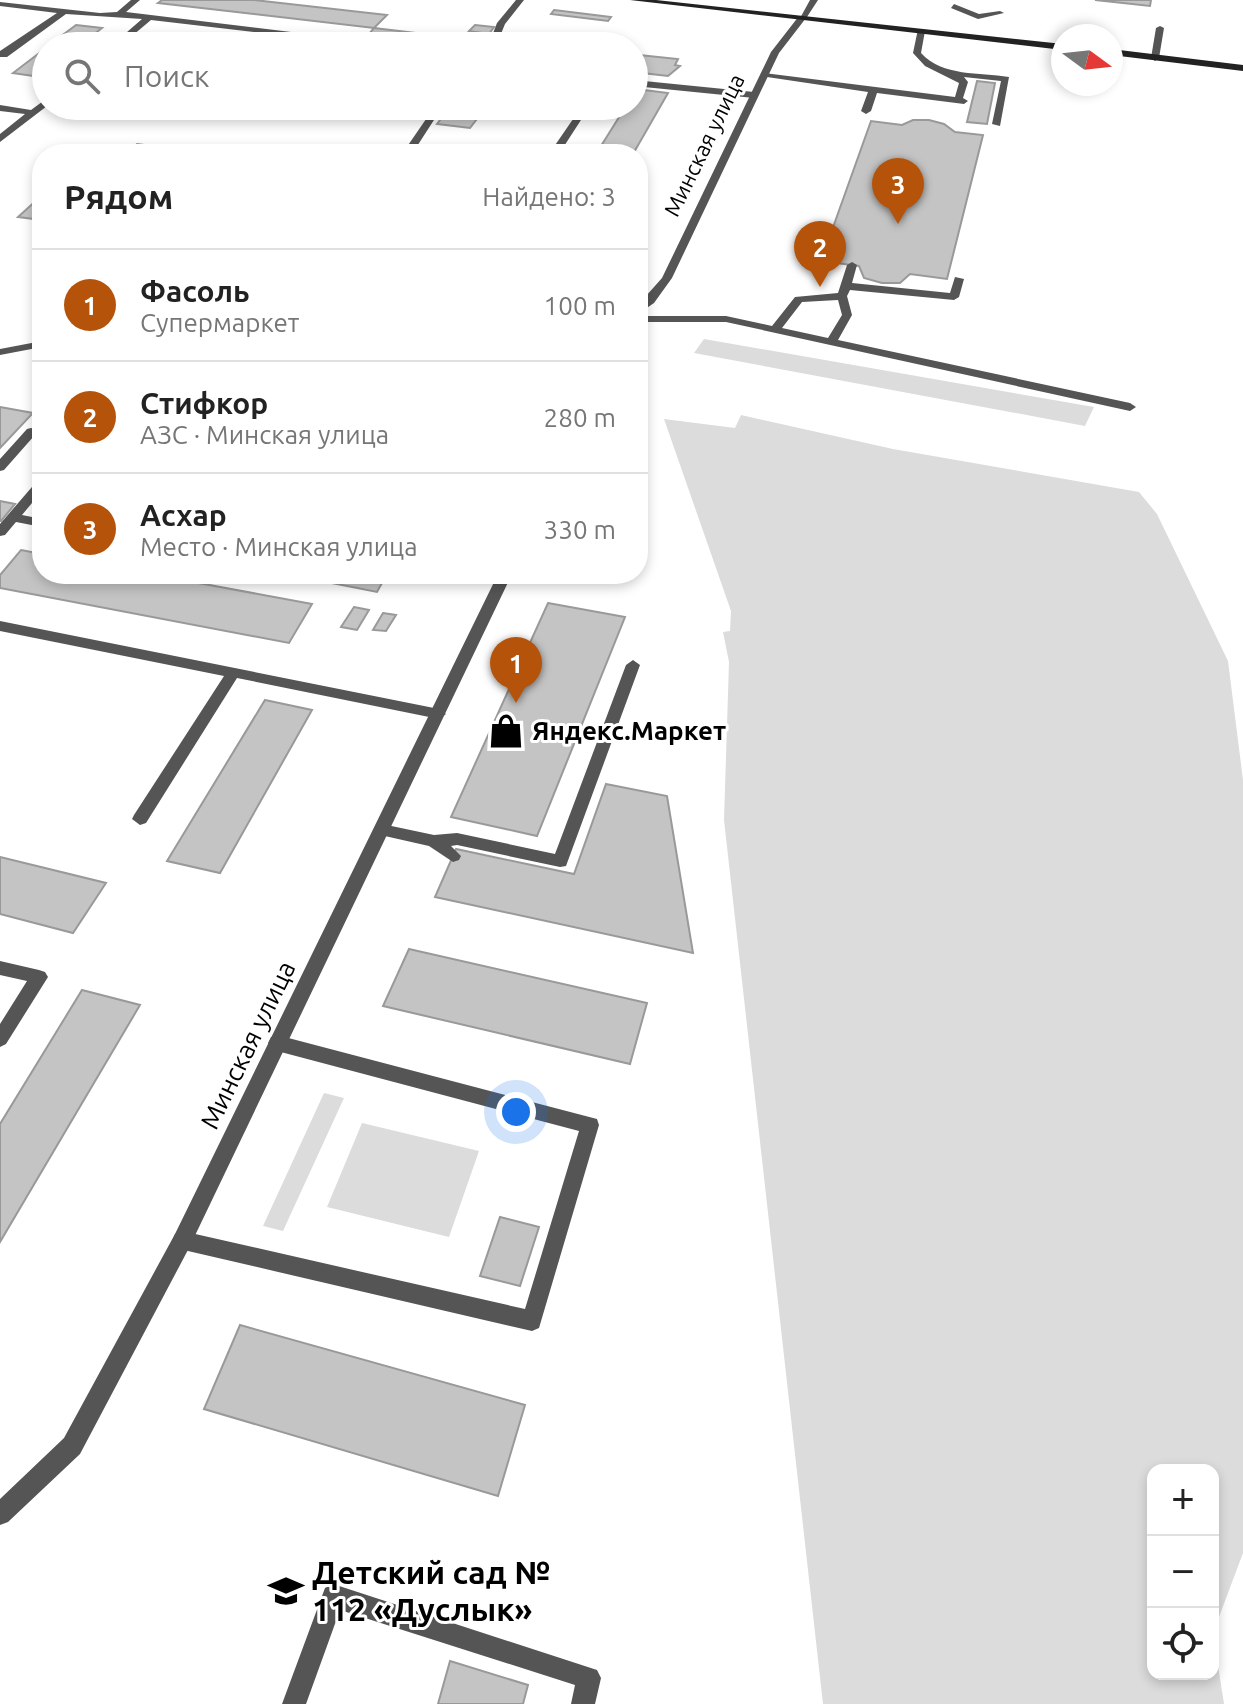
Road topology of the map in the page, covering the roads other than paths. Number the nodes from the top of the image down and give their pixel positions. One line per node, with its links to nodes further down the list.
1 (136, 0): 9 (street)
2 (520, 0): 18 (street)
3 (634, 0): 12 (main road)
4 (814, 0): 12 (street, Минская улица)
5 (0, 4): 7 (street)
6 (954, 6): 11 (street)
7 (65, 11): 9 (street); 15 (street)
8 (1000, 13): 11 (street)
9 (119, 14): 10 (street)
10 (150, 17): 16 (street); 17 (street)
11 (978, 17): 20 (street)
12 (802, 18): 14 (main road); 27 (street, Минская улица)
13 (1160, 28): 24 (street)
14 (921, 31): 20 (main road); 26 (street)
15 (36, 32)
16 (132, 32)
17 (274, 32)
18 (497, 32)
19 (32, 35): 22 (street)
20 (971, 36): 21 (main road)
21 (1051, 46)
22 (0, 54)
23 (1123, 54): 24 (main road)
24 (1155, 58): 25 (main road)
25 (1243, 68)
26 (956, 74): 29 (street); 38 (street)
27 (764, 76): 29 (street); 30 (street, Минская улица)
28 (648, 84): 30 (street)
29 (871, 94): 31 (street); 33 (street)
30 (754, 95): 45 (street, Минская улица)
31 (919, 103)
32 (0, 108): 34 (street)
33 (866, 111)
34 (32, 113)
35 (32, 114): 39 (street)
36 (430, 120): 40 (street)
37 (577, 120): 41 (street)
38 (997, 124)
39 (0, 139)
40 (414, 144)
41 (561, 144)
42 (852, 265): 44 (street)
43 (959, 279): 44 (street)
44 (844, 291): 47 (street); 48 (street)
45 (648, 303)
46 (648, 319): 47 (street)
47 (775, 329): 48 (street)
48 (831, 342): 51 (street)
49 (32, 346): 50 (street)
50 (4, 352)
51 (1130, 407)
52 (32, 432): 53 (street)
53 (0, 467)
54 (32, 495): 55 (street)
55 (13, 517): 56 (street); 57 (street)
56 (32, 521)
57 (0, 532)
58 (500, 584): 62 (street, Минская улица)
59 (0, 626): 61 (street)
60 (633, 665): 65 (street)
61 (234, 671): 62 (street); 63 (street)
62 (439, 714): 64 (street, Минская улица)
63 (140, 819)
64 (382, 830): 65 (street); 69 (street, Минская улица)
65 (434, 841): 66 (street)
66 (453, 856)
67 (0, 968): 68 (street)
68 (0, 1039)
69 (277, 1043): 70 (street, Минская улица); 70 (street)
70 (182, 1241): 71 (street, Минская улица)
71 (0, 1514)
72 (294, 1704): 73 (street)
73 (583, 1704)

